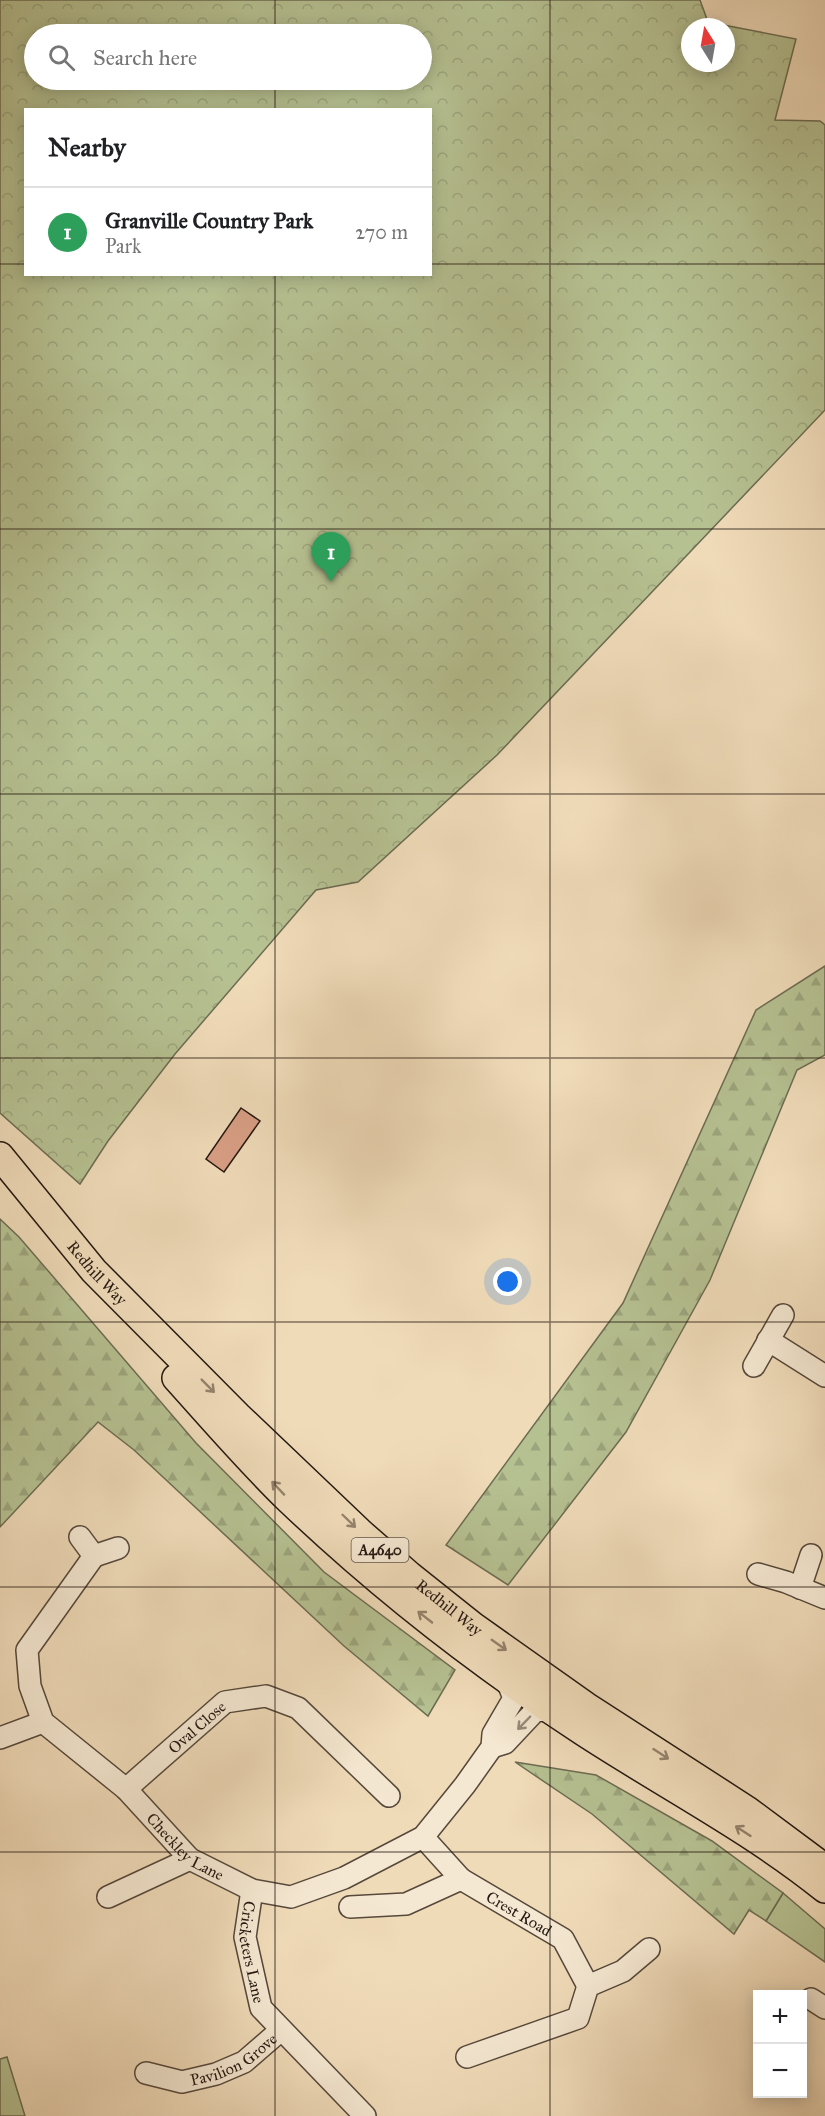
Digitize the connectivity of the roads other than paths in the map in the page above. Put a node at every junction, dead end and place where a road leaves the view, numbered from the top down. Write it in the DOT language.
graph roads {
  1 [pos="0,1156"];
  2 [pos="0,1185"];
  3 [pos="783,1315"];
  4 [pos="768,1340"];
  5 [pos="754,1366"];
  6 [pos="825,1376"];
  7 [pos="80,1537"];
  8 [pos="118,1548"];
  9 [pos="811,1555"];
  10 [pos="94,1556"];
  11 [pos="758,1574"];
  12 [pos="800,1588"];
  13 [pos="825,1598"];
  14 [pos="500,1673"];
  15 [pos="558,1714"];
  16 [pos="43,1722"];
  17 [pos="0,1738"];
  18 [pos="492,1747"];
  19 [pos="126,1789"];
  20 [pos="389,1796"];
  21 [pos="423,1837"];
  22 [pos="190,1859"];
  23 [pos="825,1868"];
  24 [pos="461,1879"];
  25 [pos="825,1889"];
  26 [pos="252,1890"];
  27 [pos="108,1898"];
  28 [pos="350,1907"];
  29 [pos="649,1949"];
  30 [pos="588,1986"];
  31 [pos="281,2030"];
  32 [pos="467,2057"];
  33 [pos="146,2073"];
  34 [pos="365,2116"];
  1 -- 23 [label="main road, Redhill Way / A4640, one-way"];
  14 -- 2 [label="main road, Redhill Way / A4640, one-way"];
  3 -- 4 [label="street"];
  4 -- 5 [label="street"];
  4 -- 6 [label="street"];
  7 -- 10 [label="street"];
  8 -- 10 [label="street"];
  9 -- 12 [label="street"];
  10 -- 16 [label="street"];
  11 -- 12 [label="street"];
  12 -- 13 [label="street"];
  14 -- 15 [label="main road, Redhill Way / A4640"];
  14 -- 18 [label="street, Checkley Lane"];
  15 -- 18 [label="street, Checkley Lane, one-way"];
  25 -- 15 [label="main road, Redhill Way / A4640, one-way"];
  16 -- 17 [label="street"];
  16 -- 19 [label="street, Checkley Lane"];
  18 -- 21 [label="street, Checkley Lane"];
  19 -- 20 [label="street, Oval Close"];
  19 -- 22 [label="street, Checkley Lane"];
  21 -- 24 [label="street, Crest Road"];
  21 -- 26 [label="street, Checkley Lane"];
  22 -- 26 [label="street, Checkley Lane"];
  22 -- 27 [label="street"];
  24 -- 28 [label="street"];
  24 -- 30 [label="street, Crest Road"];
  26 -- 31 [label="street, Cricketers Lane"];
  29 -- 30 [label="street"];
  30 -- 32 [label="street"];
  31 -- 33 [label="street, Pavilion Grove"];
  31 -- 34 [label="street, Cricketers Lane"];
}
